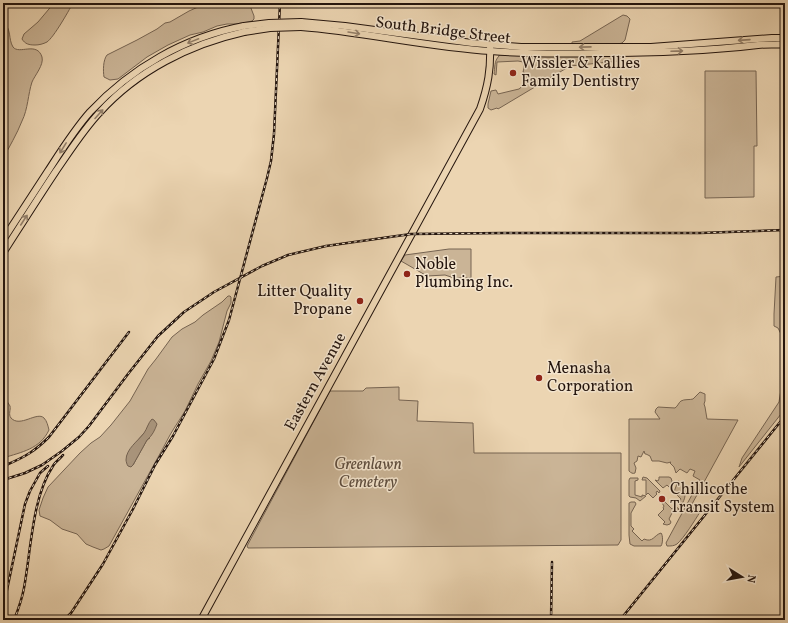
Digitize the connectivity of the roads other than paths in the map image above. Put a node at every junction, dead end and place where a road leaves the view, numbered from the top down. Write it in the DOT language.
graph roads {
  1 [pos="244,29"];
  2 [pos="785,38"];
  3 [pos="785,44"];
  4 [pos="490,48"];
  5 [pos="3,240"];
  6 [pos="3,253"];
  7 [pos="201,620"];
  1 -- 4 [label="main road, South Bridge Street, bridge"];
  1 -- 5 [label="main road, South Bridge Street, one-way"];
  6 -- 1 [label="main road, South Bridge Street, one-way"];
  2 -- 4 [label="main road, South Bridge Street, one-way"];
  4 -- 3 [label="main road, South Bridge Street, one-way"];
  4 -- 7 [label="main road, Eastern Avenue"];
}
